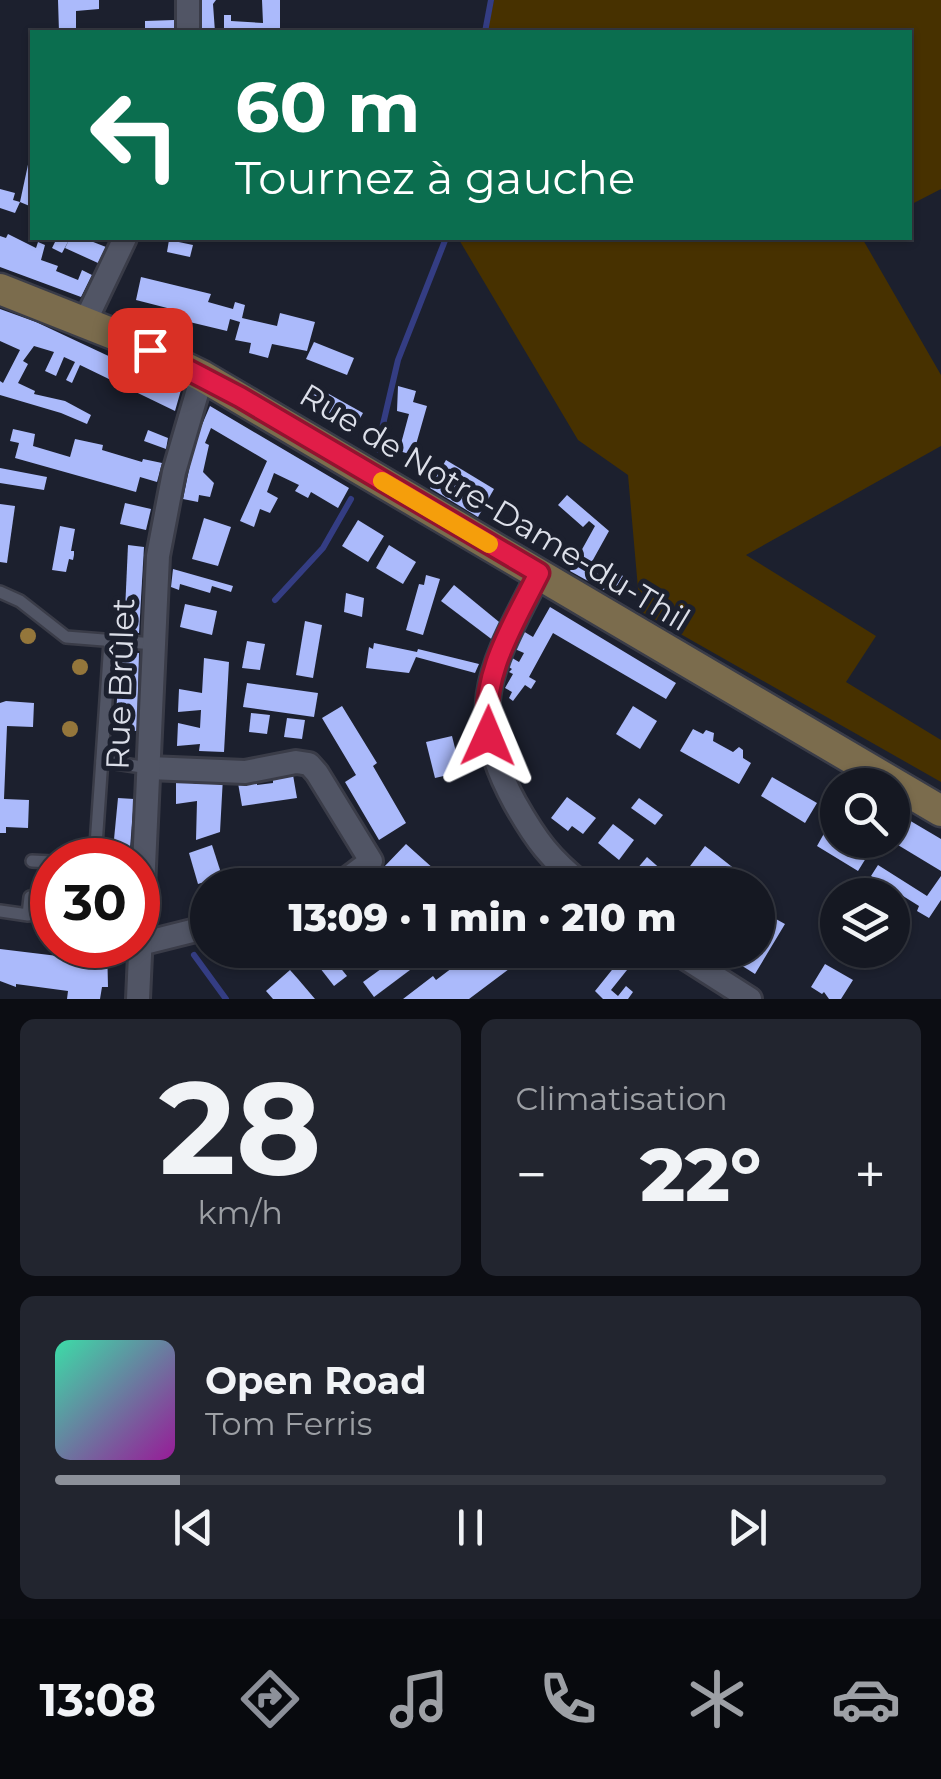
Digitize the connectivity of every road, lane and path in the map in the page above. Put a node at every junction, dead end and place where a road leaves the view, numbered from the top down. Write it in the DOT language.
graph roads {
  1 [pos="188,0"];
  2 [pos="188,30"];
  3 [pos="124,240"];
  4 [pos="0,289"];
  5 [pos="85,322"];
  6 [pos="202,376"];
  7 [pos="539,573"];
  8 [pos="0,592"];
  9 [pos="110,642"];
  10 [pos="154,644"];
  11 [pos="102,761"];
  12 [pos="150,768"];
  13 [pos="941,811"];
  14 [pos="97,838"];
  15 [pos="145,838"];
  16 [pos="363,868"];
  17 [pos="562,868"];
  18 [pos="30,897"];
  19 [pos="0,912"];
  20 [pos="190,932"];
  21 [pos="160,939"];
  22 [pos="139,968"];
  23 [pos="701,968"];
  24 [pos="138,999"];
  25 [pos="750,999"];
  1 -- 2 [label="street"];
  3 -- 5 [label="street"];
  4 -- 5 [label="main road, Rue de Notre-Dame-du-Thil"];
  5 -- 6 [label="main road, Rue de Notre-Dame-du-Thil"];
  6 -- 7 [label="main road, Rue de Notre-Dame-du-Thil"];
  6 -- 10 [label="street, Rue Brûlet"];
  7 -- 13 [label="main road, Rue de Notre-Dame-du-Thil"];
  7 -- 17 [label="street"];
  8 -- 9 [label="lane"];
  9 -- 10 [label="lane"];
  9 -- 11 [label="lane"];
  10 -- 12 [label="street, Rue Brûlet"];
  11 -- 12 [label="lane"];
  11 -- 14 [label="lane"];
  12 -- 15 [label="street, Rue Brûlet"];
  12 -- 16 [label="street"];
  18 -- 19 [label="lane"];
  20 -- 21 [label="street"];
  22 -- 24 [label="street, Rue Brûlet"];
  23 -- 25 [label="street"];
}
